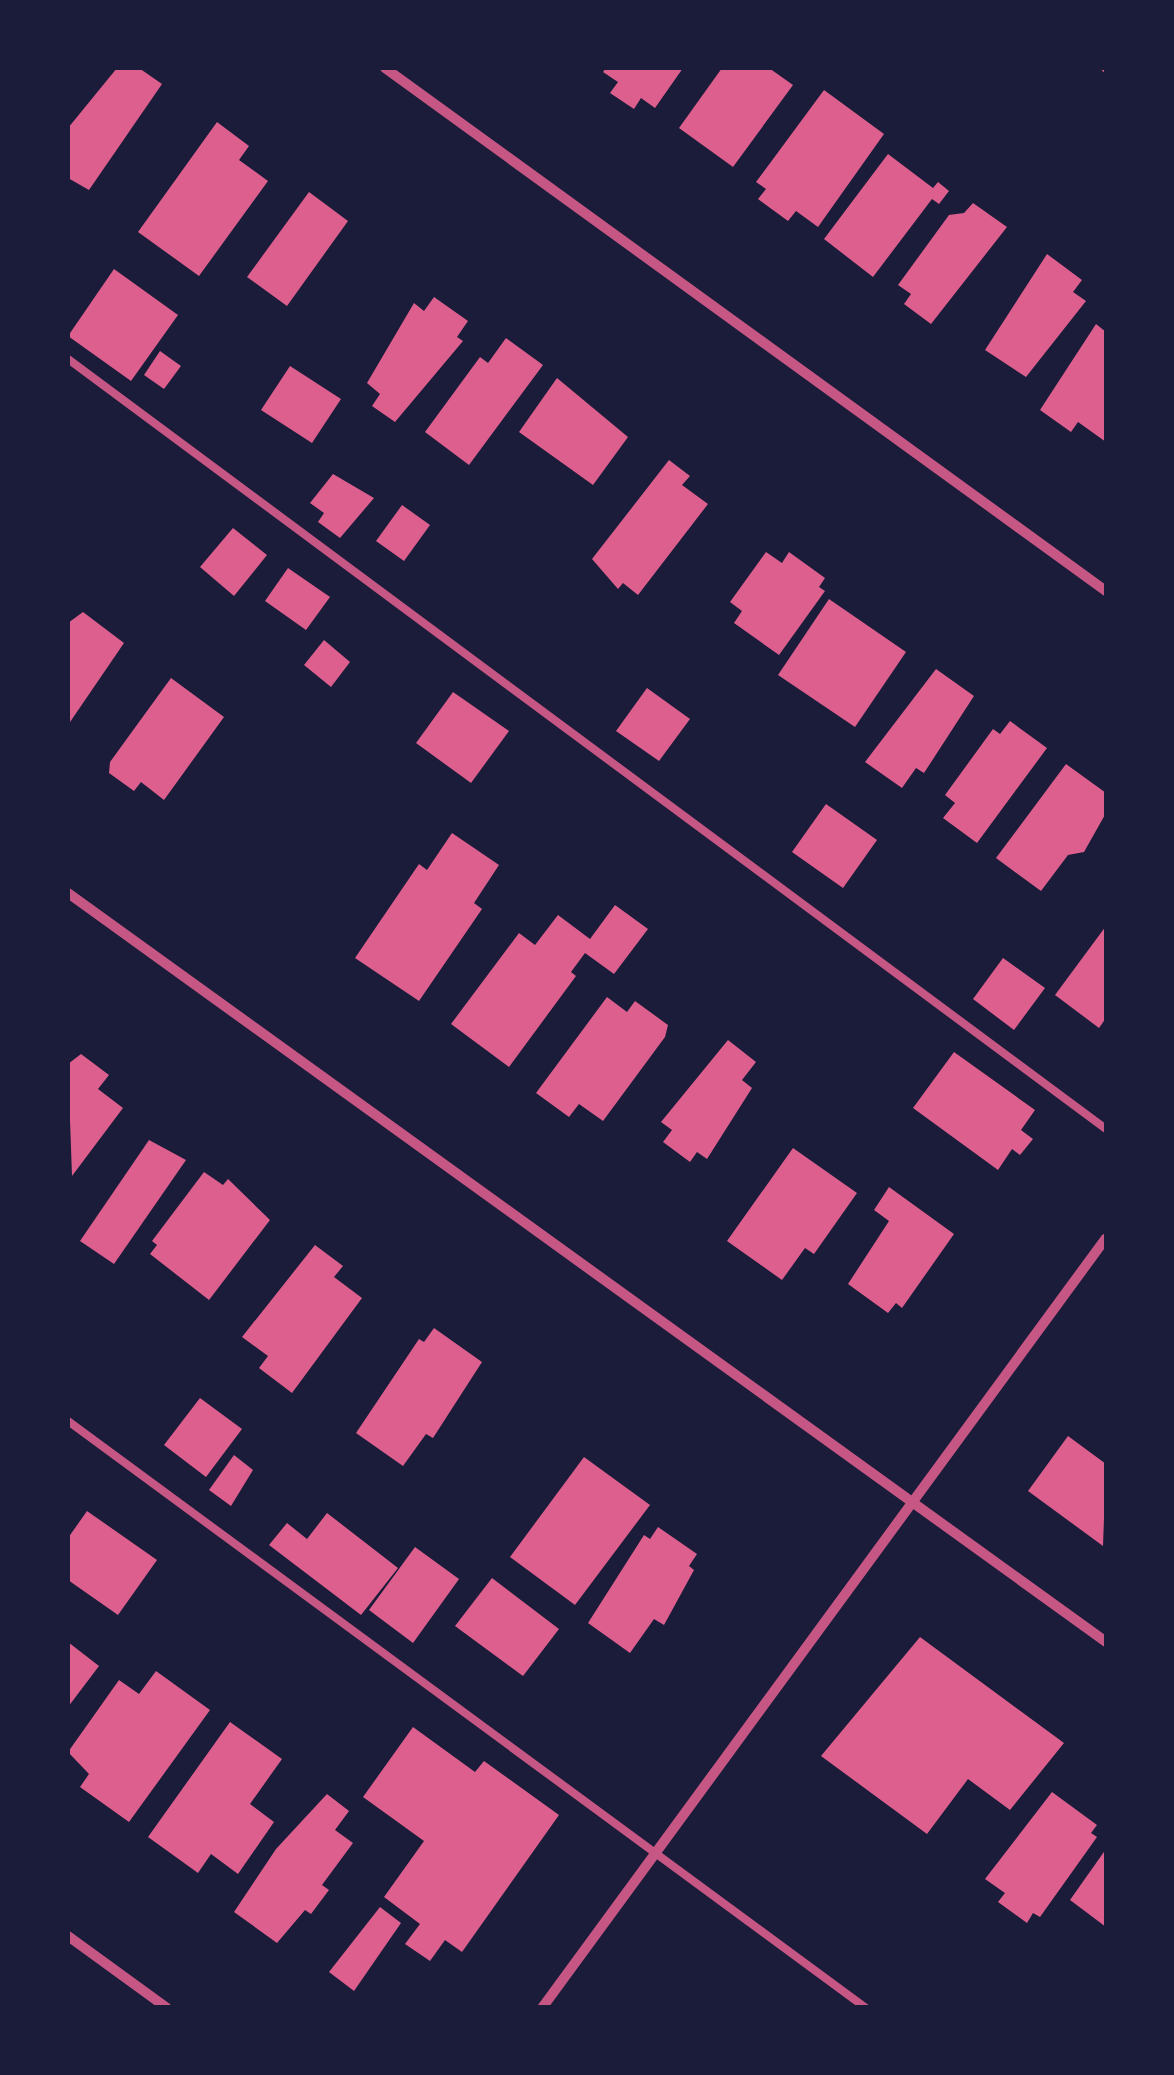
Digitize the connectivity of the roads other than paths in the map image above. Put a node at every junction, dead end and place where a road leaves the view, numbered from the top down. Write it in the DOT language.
graph roads {
  1 [pos="385,68"];
  2 [pos="68,360"];
  3 [pos="1106,591"];
  4 [pos="68,893"];
  5 [pos="1106,1128"];
  6 [pos="1106,1238"];
  7 [pos="68,1421"];
  8 [pos="914,1500"];
  9 [pos="1106,1642"];
  10 [pos="655,1853"];
  11 [pos="68,1936"];
  12 [pos="166,2008"];
  13 [pos="542,2008"];
  14 [pos="866,2008"];
  1 -- 3 [label="street"];
  2 -- 5 [label="lane"];
  4 -- 8 [label="street"];
  6 -- 8 [label="street"];
  7 -- 10 [label="lane"];
  8 -- 9 [label="street"];
  8 -- 10 [label="street"];
  10 -- 13 [label="street"];
  10 -- 14 [label="lane"];
  11 -- 12 [label="street"];
}
